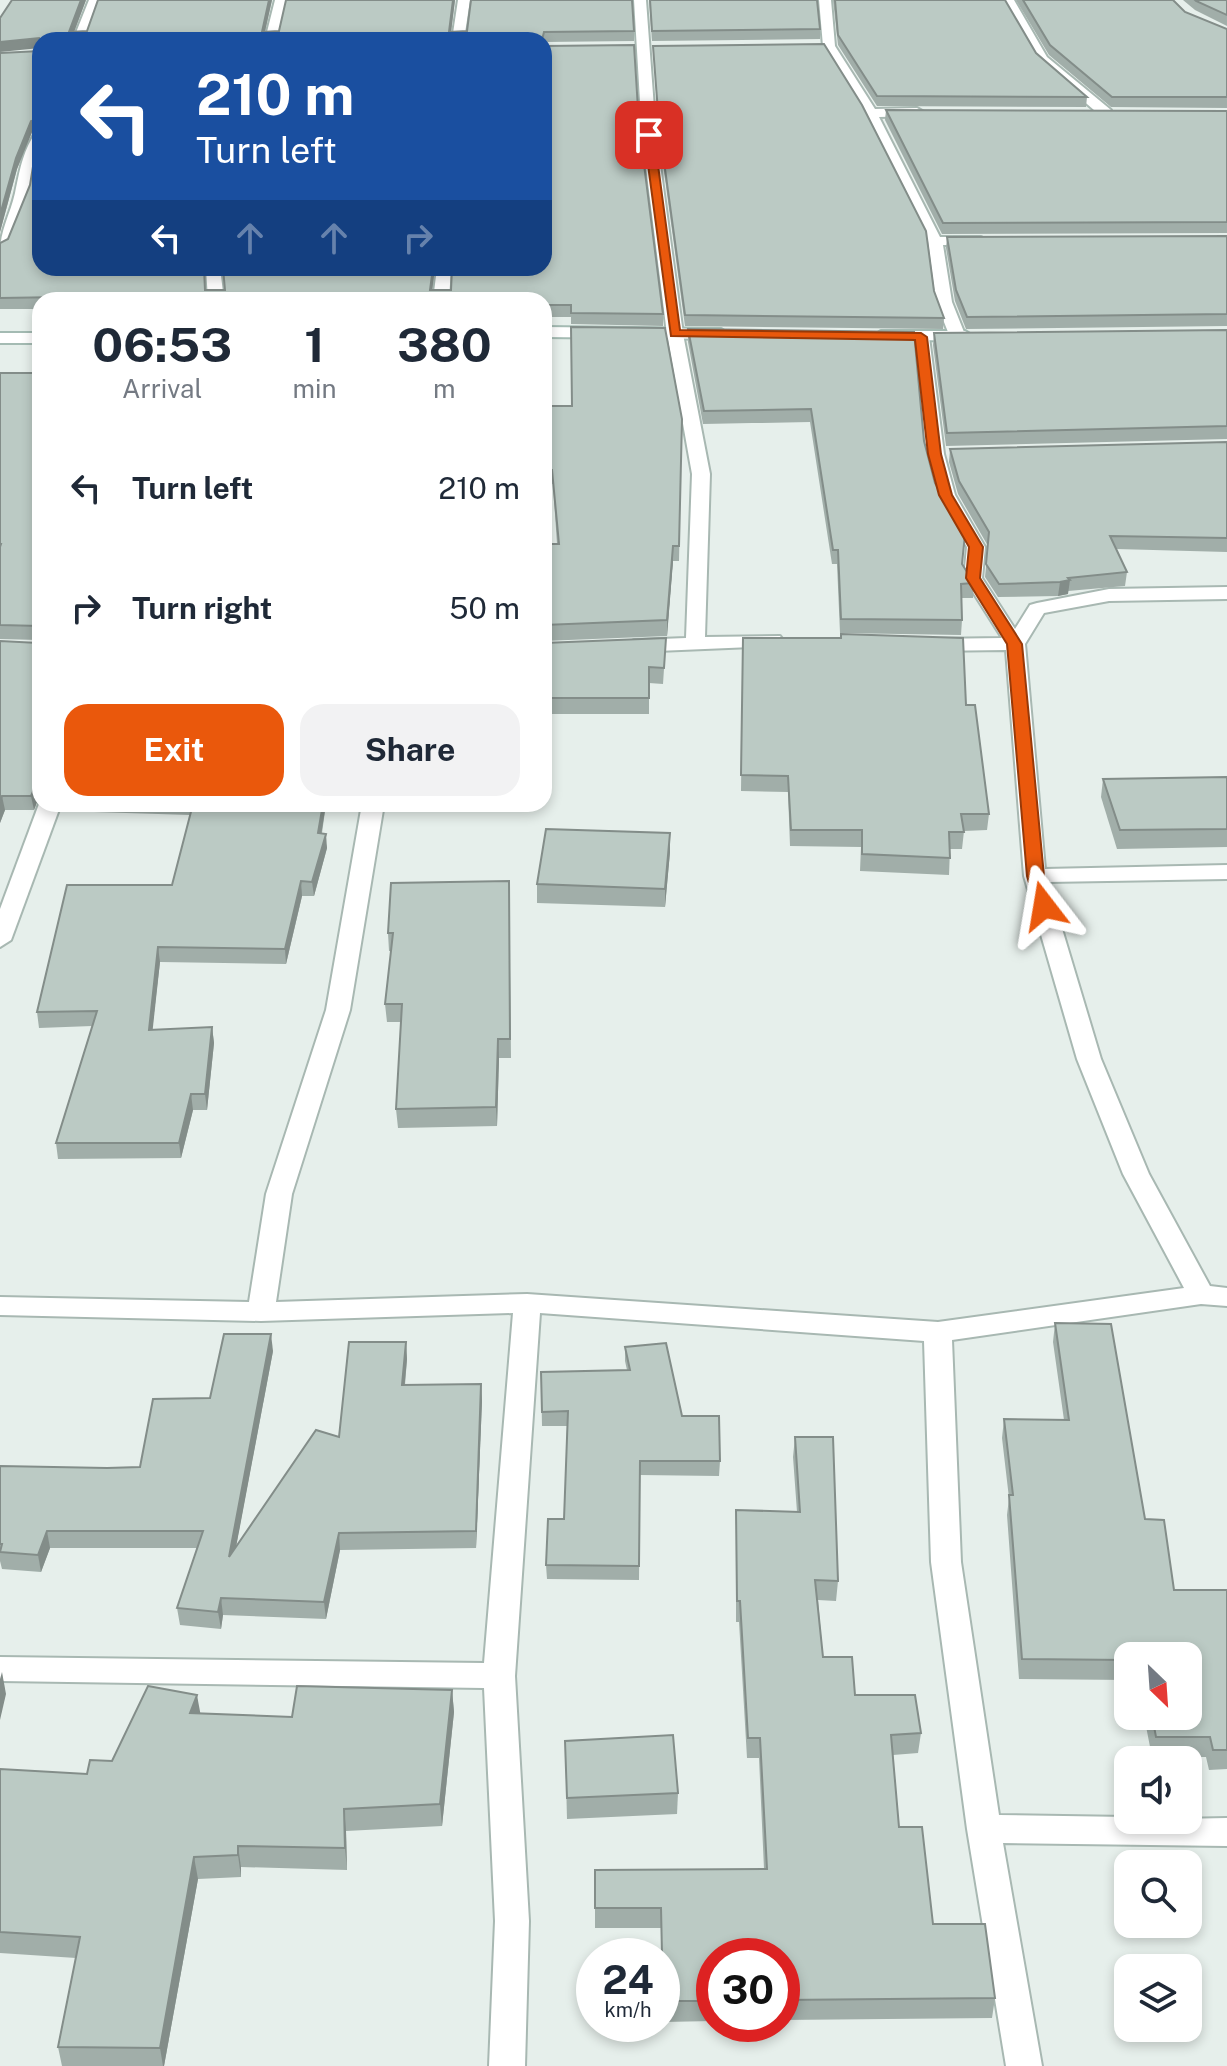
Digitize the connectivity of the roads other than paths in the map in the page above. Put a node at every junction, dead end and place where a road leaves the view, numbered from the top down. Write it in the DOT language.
graph roads {
  1 [pos="95,0"];
  2 [pos="281,0"];
  3 [pos="464,0"];
  4 [pos="640,0"];
  5 [pos="825,0"];
  6 [pos="1008,0"];
  7 [pos="82,32"];
  8 [pos="273,32"];
  9 [pos="459,32"];
  10 [pos="813,46"];
  11 [pos="829,46"];
  12 [pos="934,112"];
  13 [pos="871,113"];
  14 [pos="1075,113"];
  15 [pos="1106,113"];
  16 [pos="1121,113"];
  17 [pos="32,150"];
  18 [pos="935,241"];
  19 [pos="996,241"];
  20 [pos="0,249"];
  21 [pos="552,332"];
  22 [pos="675,334"];
  23 [pos="735,334"];
  24 [pos="858,336"];
  25 [pos="990,336"];
  26 [pos="921,337"];
  27 [pos="958,337"];
  28 [pos="0,338"];
  29 [pos="32,338"];
  30 [pos="1227,593"];
  31 [pos="800,639"];
  32 [pos="695,644"];
  33 [pos="909,644"];
  34 [pos="1015,644"];
  35 [pos="619,646"];
  36 [pos="47,812"];
  37 [pos="372,812"];
  38 [pos="1227,872"];
  39 [pos="1035,876"];
  40 [pos="0,940"];
  41 [pos="1214,1296"];
  42 [pos="527,1303"];
  43 [pos="0,1306"];
  44 [pos="261,1312"];
  45 [pos="938,1332"];
  46 [pos="0,1669"];
  47 [pos="499,1676"];
  48 [pos="984,1829"];
  49 [pos="1227,1832"];
  50 [pos="507,2066"];
  51 [pos="1024,2066"];
  1 -- 7 [label="street"];
  2 -- 8 [label="street"];
  3 -- 9 [label="street"];
  4 -- 22 [label="street"];
  5 -- 11 [label="street"];
  6 -- 15 [label="street"];
  10 -- 11 [label="street"];
  11 -- 13 [label="street"];
  12 -- 13 [label="street"];
  13 -- 18 [label="street"];
  14 -- 15 [label="street"];
  15 -- 16 [label="street"];
  17 -- 20 [label="street"];
  18 -- 19 [label="street"];
  18 -- 27 [label="street"];
  21 -- 22 [label="street"];
  22 -- 23 [label="street"];
  22 -- 32 [label="street"];
  24 -- 26 [label="street"];
  25 -- 27 [label="street"];
  26 -- 27 [label="street"];
  26 -- 34 [label="street"];
  28 -- 29 [label="street"];
  30 -- 34 [label="street"];
  31 -- 32 [label="street"];
  32 -- 35 [label="street"];
  33 -- 34 [label="street"];
  34 -- 39 [label="street"];
  36 -- 40 [label="street"];
  37 -- 44 [label="street"];
  38 -- 39 [label="street"];
  39 -- 41 [label="street"];
  41 -- 45 [label="street"];
  42 -- 44 [label="street"];
  42 -- 45 [label="street"];
  42 -- 47 [label="street"];
  43 -- 44 [label="street"];
  45 -- 48 [label="street"];
  46 -- 47 [label="street"];
  47 -- 50 [label="street"];
  48 -- 49 [label="street"];
  48 -- 51 [label="street"];
}
